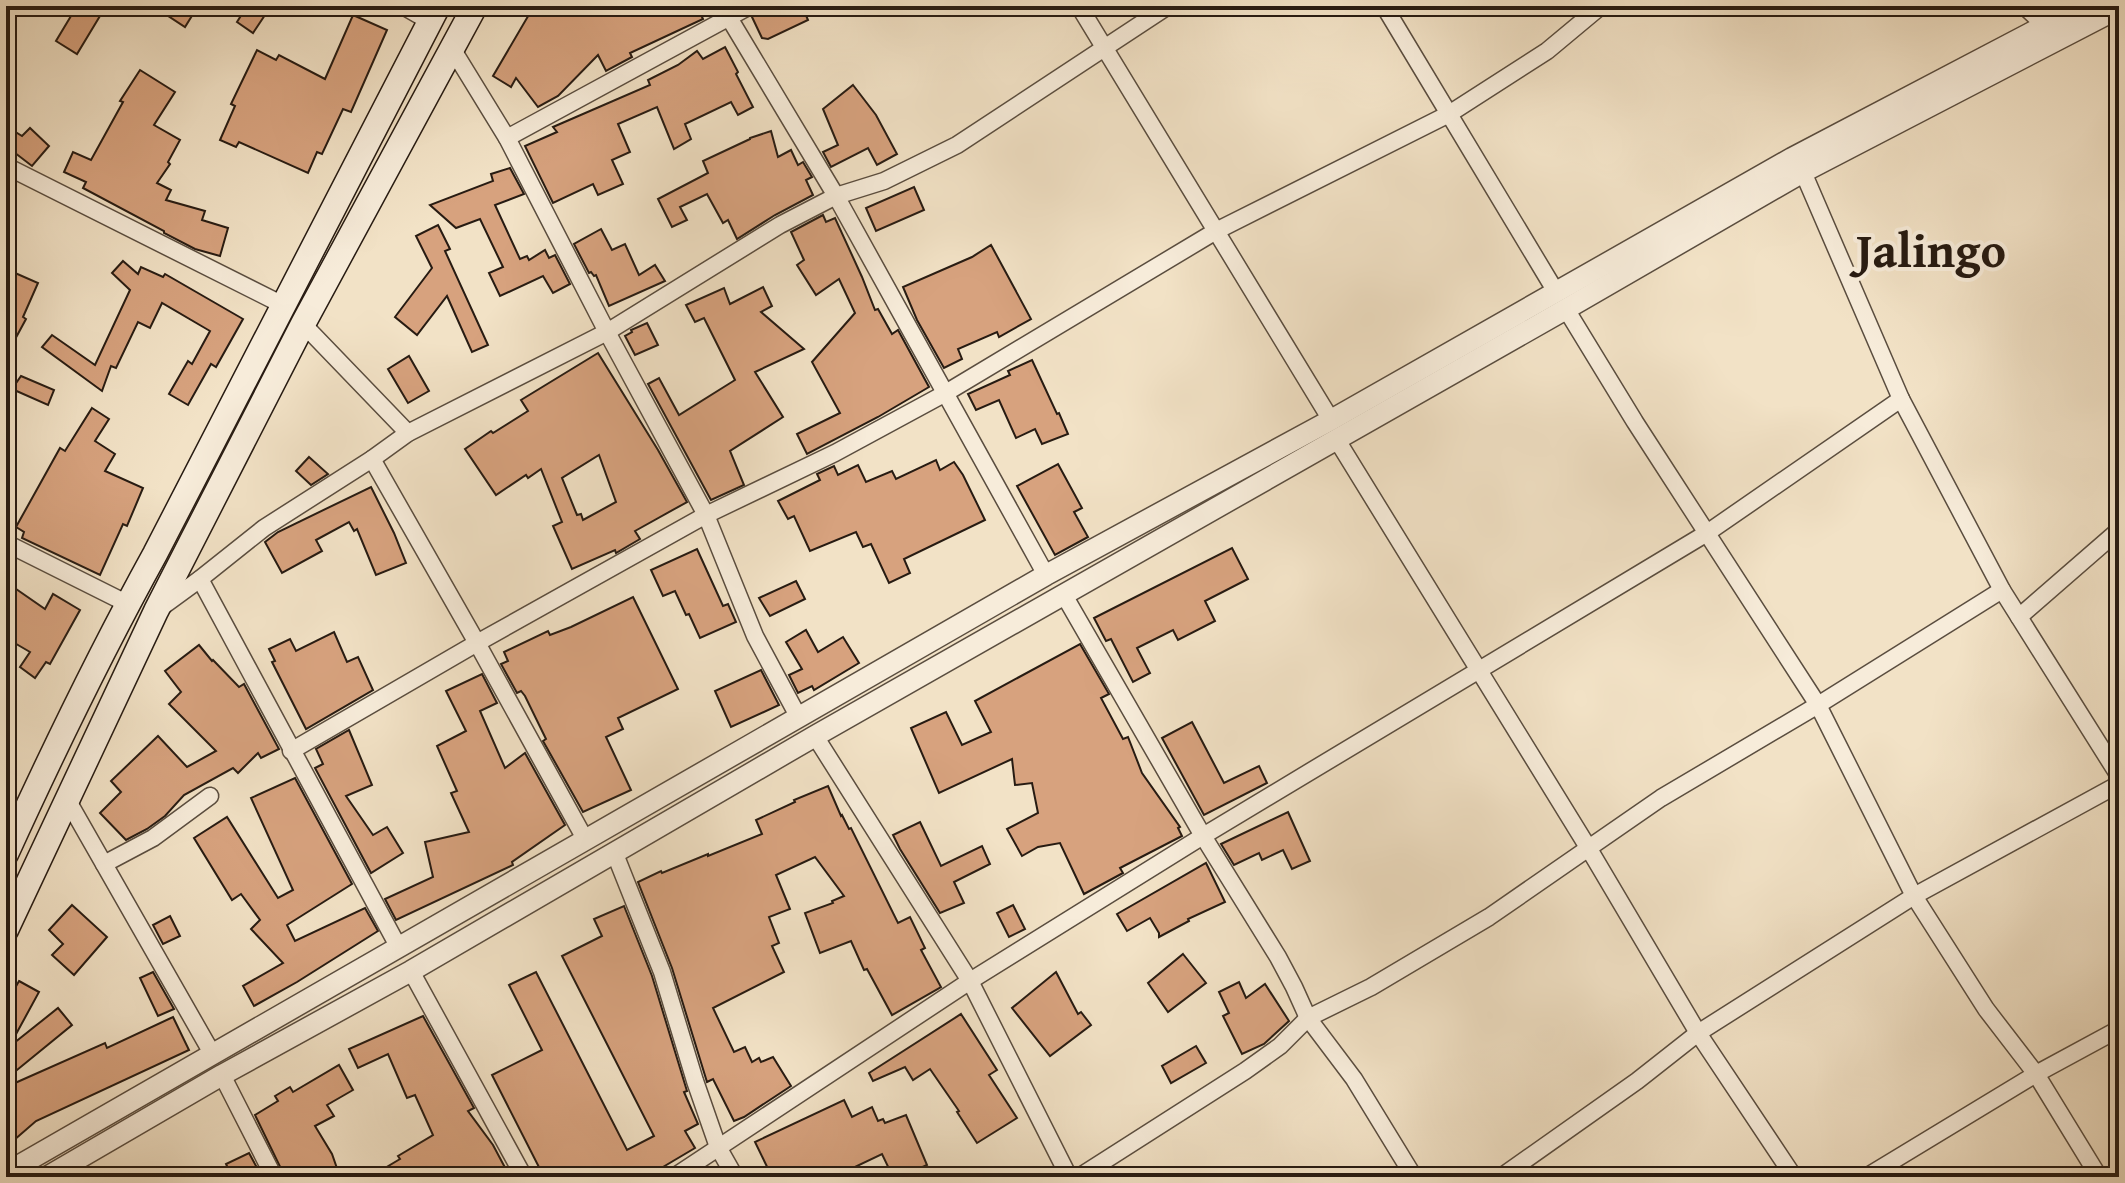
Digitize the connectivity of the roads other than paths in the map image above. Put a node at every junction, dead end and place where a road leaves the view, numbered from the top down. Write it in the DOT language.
graph roads {
  1 [pos="403,6"];
  2 [pos="475,6"];
  3 [pos="750,6"];
  4 [pos="1079,6"];
  5 [pos="1168,6"];
  6 [pos="1384,6"];
  7 [pos="1601,6"];
  8 [pos="2024,6"];
  9 [pos="2082,6"];
  10 [pos="2119,8"];
  11 [pos="726,12"];
  12 [pos="434,13"];
  13 [pos="2053,33"];
  14 [pos="1104,48"];
  15 [pos="453,50"];
  16 [pos="1449,114"];
  17 [pos="507,138"];
  18 [pos="6,166"];
  19 [pos="1803,172"];
  20 [pos="836,196"];
  21 [pos="1216,231"];
  22 [pos="1561,300"];
  23 [pos="283,305"];
  24 [pos="303,324"];
  25 [pos="607,332"];
  26 [pos="944,394"];
  27 [pos="1901,399"];
  28 [pos="1334,430"];
  29 [pos="408,433"];
  30 [pos="372,459"];
  31 [pos="706,515"];
  32 [pos="2119,530"];
  33 [pos="1707,533"];
  34 [pos="6,543"];
  35 [pos="1046,575"];
  36 [pos="200,579"];
  37 [pos="2002,590"];
  38 [pos="1064,595"];
  39 [pos="128,604"];
  40 [pos="156,611"];
  41 [pos="2019,617"];
  42 [pos="477,643"];
  43 [pos="1479,669"];
  44 [pos="1818,705"];
  45 [pos="799,718"];
  46 [pos="815,736"];
  47 [pos="291,751"];
  48 [pos="2119,776"];
  49 [pos="2119,784"];
  50 [pos="210,796"];
  51 [pos="68,801"];
  52 [pos="1203,836"];
  53 [pos="585,839"];
  54 [pos="1589,849"];
  55 [pos="6,854"];
  56 [pos="615,854"];
  57 [pos="104,864"];
  58 [pos="1914,896"];
  59 [pos="6,930"];
  60 [pos="399,948"];
  61 [pos="411,971"];
  62 [pos="970,981"];
  63 [pos="1308,1018"];
  64 [pos="2119,1029"];
  65 [pos="1698,1033"];
  66 [pos="213,1055"];
  67 [pos="2036,1074"];
  68 [pos="222,1075"];
  69 [pos="718,1147"];
  70 [pos="6,1173"];
  71 [pos="47,1177"];
  72 [pos="274,1177"];
  73 [pos="524,1177"];
  74 [pos="674,1177"];
  75 [pos="735,1177"];
  76 [pos="1069,1177"];
  77 [pos="1079,1177"];
  78 [pos="1414,1177"];
  79 [pos="1501,1177"];
  80 [pos="1794,1177"];
  81 [pos="1866,1177"];
  82 [pos="2099,1177"];
  1 -- 12 [label="street"];
  2 -- 15 [label="main road"];
  3 -- 11 [label="street"];
  4 -- 14 [label="street"];
  5 -- 14 [label="street"];
  6 -- 16 [label="street"];
  7 -- 16 [label="street"];
  8 -- 13 [label="street"];
  9 -- 13 [label="street"];
  10 -- 13 [label="street"];
  11 -- 17 [label="street"];
  11 -- 20 [label="street"];
  12 -- 23 [label="main road"];
  13 -- 19 [label="street"];
  13 -- 22 [label="street"];
  14 -- 20 [label="street"];
  14 -- 21 [label="street"];
  15 -- 17 [label="street"];
  15 -- 24 [label="main road"];
  16 -- 21 [label="street"];
  16 -- 22 [label="street"];
  17 -- 25 [label="street"];
  18 -- 23 [label="street"];
  19 -- 22 [label="street"];
  19 -- 27 [label="street"];
  20 -- 25 [label="street"];
  20 -- 26 [label="street"];
  21 -- 26 [label="street"];
  21 -- 28 [label="street"];
  22 -- 28 [label="street"];
  22 -- 33 [label="street"];
  23 -- 39 [label="main road"];
  24 -- 29 [label="street"];
  24 -- 40 [label="main road"];
  25 -- 29 [label="street"];
  25 -- 31 [label="street"];
  26 -- 31 [label="street"];
  26 -- 35 [label="street"];
  27 -- 33 [label="street"];
  27 -- 37 [label="street"];
  28 -- 35 [label="street"];
  28 -- 38 [label="street"];
  28 -- 43 [label="street"];
  29 -- 30 [label="street"];
  30 -- 36 [label="street"];
  30 -- 42 [label="street"];
  31 -- 42 [label="street"];
  31 -- 45 [label="street"];
  32 -- 41 [label="street"];
  33 -- 43 [label="street"];
  33 -- 44 [label="street"];
  34 -- 39 [label="street"];
  35 -- 45 [label="street"];
  36 -- 40 [label="street"];
  36 -- 47 [label="street"];
  37 -- 41 [label="street"];
  37 -- 44 [label="street"];
  38 -- 46 [label="street"];
  38 -- 52 [label="street"];
  39 -- 55 [label="main road"];
  40 -- 51 [label="main road"];
  41 -- 48 [label="street"];
  42 -- 47 [label="street"];
  42 -- 53 [label="street"];
  43 -- 52 [label="street"];
  43 -- 54 [label="street"];
  44 -- 54 [label="street"];
  44 -- 58 [label="street"];
  45 -- 53 [label="street"];
  46 -- 56 [label="street"];
  46 -- 62 [label="street"];
  47 -- 60 [label="street"];
  49 -- 58 [label="street"];
  50 -- 57 [label="street"];
  51 -- 57 [label="street"];
  51 -- 59 [label="main road"];
  52 -- 62 [label="street"];
  52 -- 63 [label="street"];
  53 -- 60 [label="street"];
  54 -- 63 [label="street"];
  54 -- 65 [label="street"];
  56 -- 61 [label="street"];
  56 -- 69 [label="street"];
  57 -- 66 [label="street"];
  58 -- 65 [label="street"];
  58 -- 67 [label="street"];
  60 -- 66 [label="street"];
  61 -- 68 [label="street"];
  61 -- 73 [label="street"];
  62 -- 69 [label="street"];
  62 -- 76 [label="street"];
  63 -- 77 [label="street"];
  63 -- 78 [label="street"];
  64 -- 67 [label="street"];
  65 -- 79 [label="street"];
  65 -- 80 [label="street"];
  66 -- 70 [label="street"];
  67 -- 81 [label="street"];
  67 -- 82 [label="street"];
  68 -- 71 [label="street"];
  68 -- 72 [label="street"];
  69 -- 74 [label="street"];
  69 -- 75 [label="street"];
}
